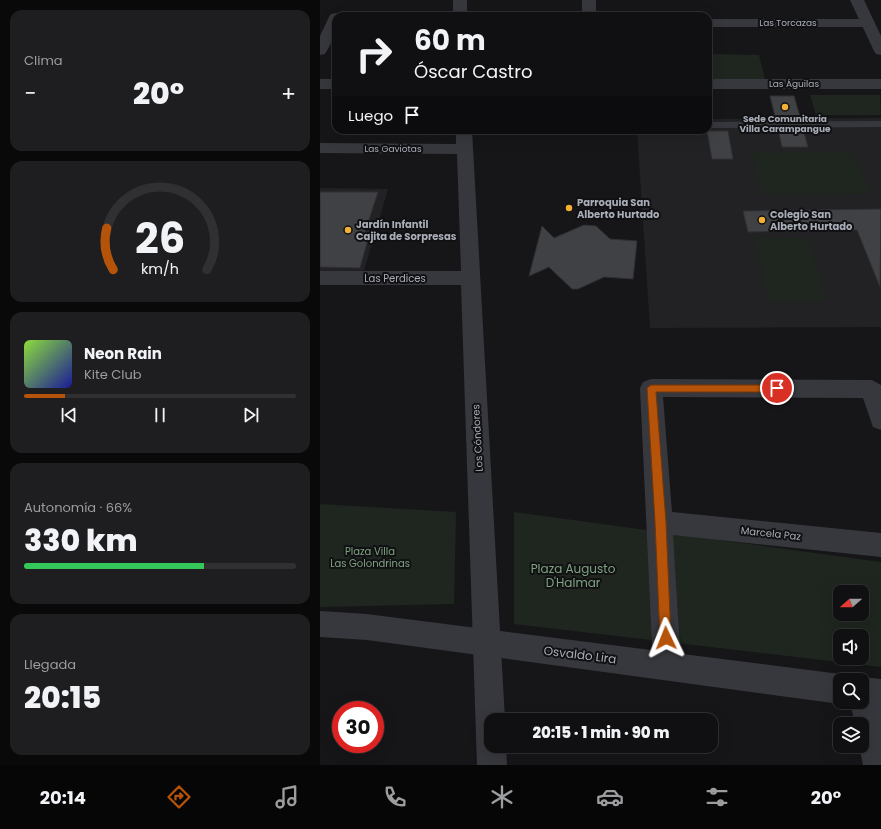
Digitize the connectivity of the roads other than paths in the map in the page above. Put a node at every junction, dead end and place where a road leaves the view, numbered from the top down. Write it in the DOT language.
graph roads {
  1 [pos="460,0"];
  2 [pos="589,0"];
  3 [pos="857,0"];
  4 [pos="460,12"];
  5 [pos="589,12"];
  6 [pos="712,23"];
  7 [pos="868,23"];
  8 [pos="332,25"];
  9 [pos="320,51"];
  10 [pos="881,51"];
  11 [pos="320,84"];
  12 [pos="332,84"];
  13 [pos="712,84"];
  14 [pos="881,84"];
  15 [pos="881,124"];
  16 [pos="712,125"];
  17 [pos="464,134"];
  18 [pos="320,148"];
  19 [pos="465,149"];
  20 [pos="320,278"];
  21 [pos="470,278"];
  22 [pos="881,421"];
  23 [pos="660,522"];
  24 [pos="881,545"];
  25 [pos="320,624"];
  26 [pos="487,643"];
  27 [pos="667,666"];
  28 [pos="833,687"];
  29 [pos="866,709"];
  30 [pos="490,713"];
  31 [pos="491,753"];
  32 [pos="492,765"];
  33 [pos="878,765"];
  1 -- 4 [label="street"];
  2 -- 5 [label="street"];
  3 -- 7 [label="street"];
  6 -- 7 [label="street, Las Torcazas"];
  7 -- 10 [label="street"];
  8 -- 9 [label="street"];
  11 -- 12 [label="street"];
  13 -- 14 [label="street, Las Águilas"];
  15 -- 16 [label="lane"];
  17 -- 19 [label="street, Los Cóndores"];
  18 -- 19 [label="street, Las Gaviotas"];
  19 -- 21 [label="street, Los Cóndores"];
  20 -- 21 [label="street, Las Perdices"];
  21 -- 26 [label="street, Los Cóndores"];
  22 -- 23 [label="street"];
  23 -- 24 [label="street, Marcela Paz"];
  23 -- 27 [label="street"];
  25 -- 26 [label="street, Osvaldo Lira"];
  26 -- 27 [label="street, Osvaldo Lira"];
  26 -- 30 [label="street, Los Cóndores"];
  27 -- 28 [label="street, Osvaldo Lira"];
  29 -- 33 [label="street"];
  31 -- 32 [label="street, Los Cóndores"];
}
